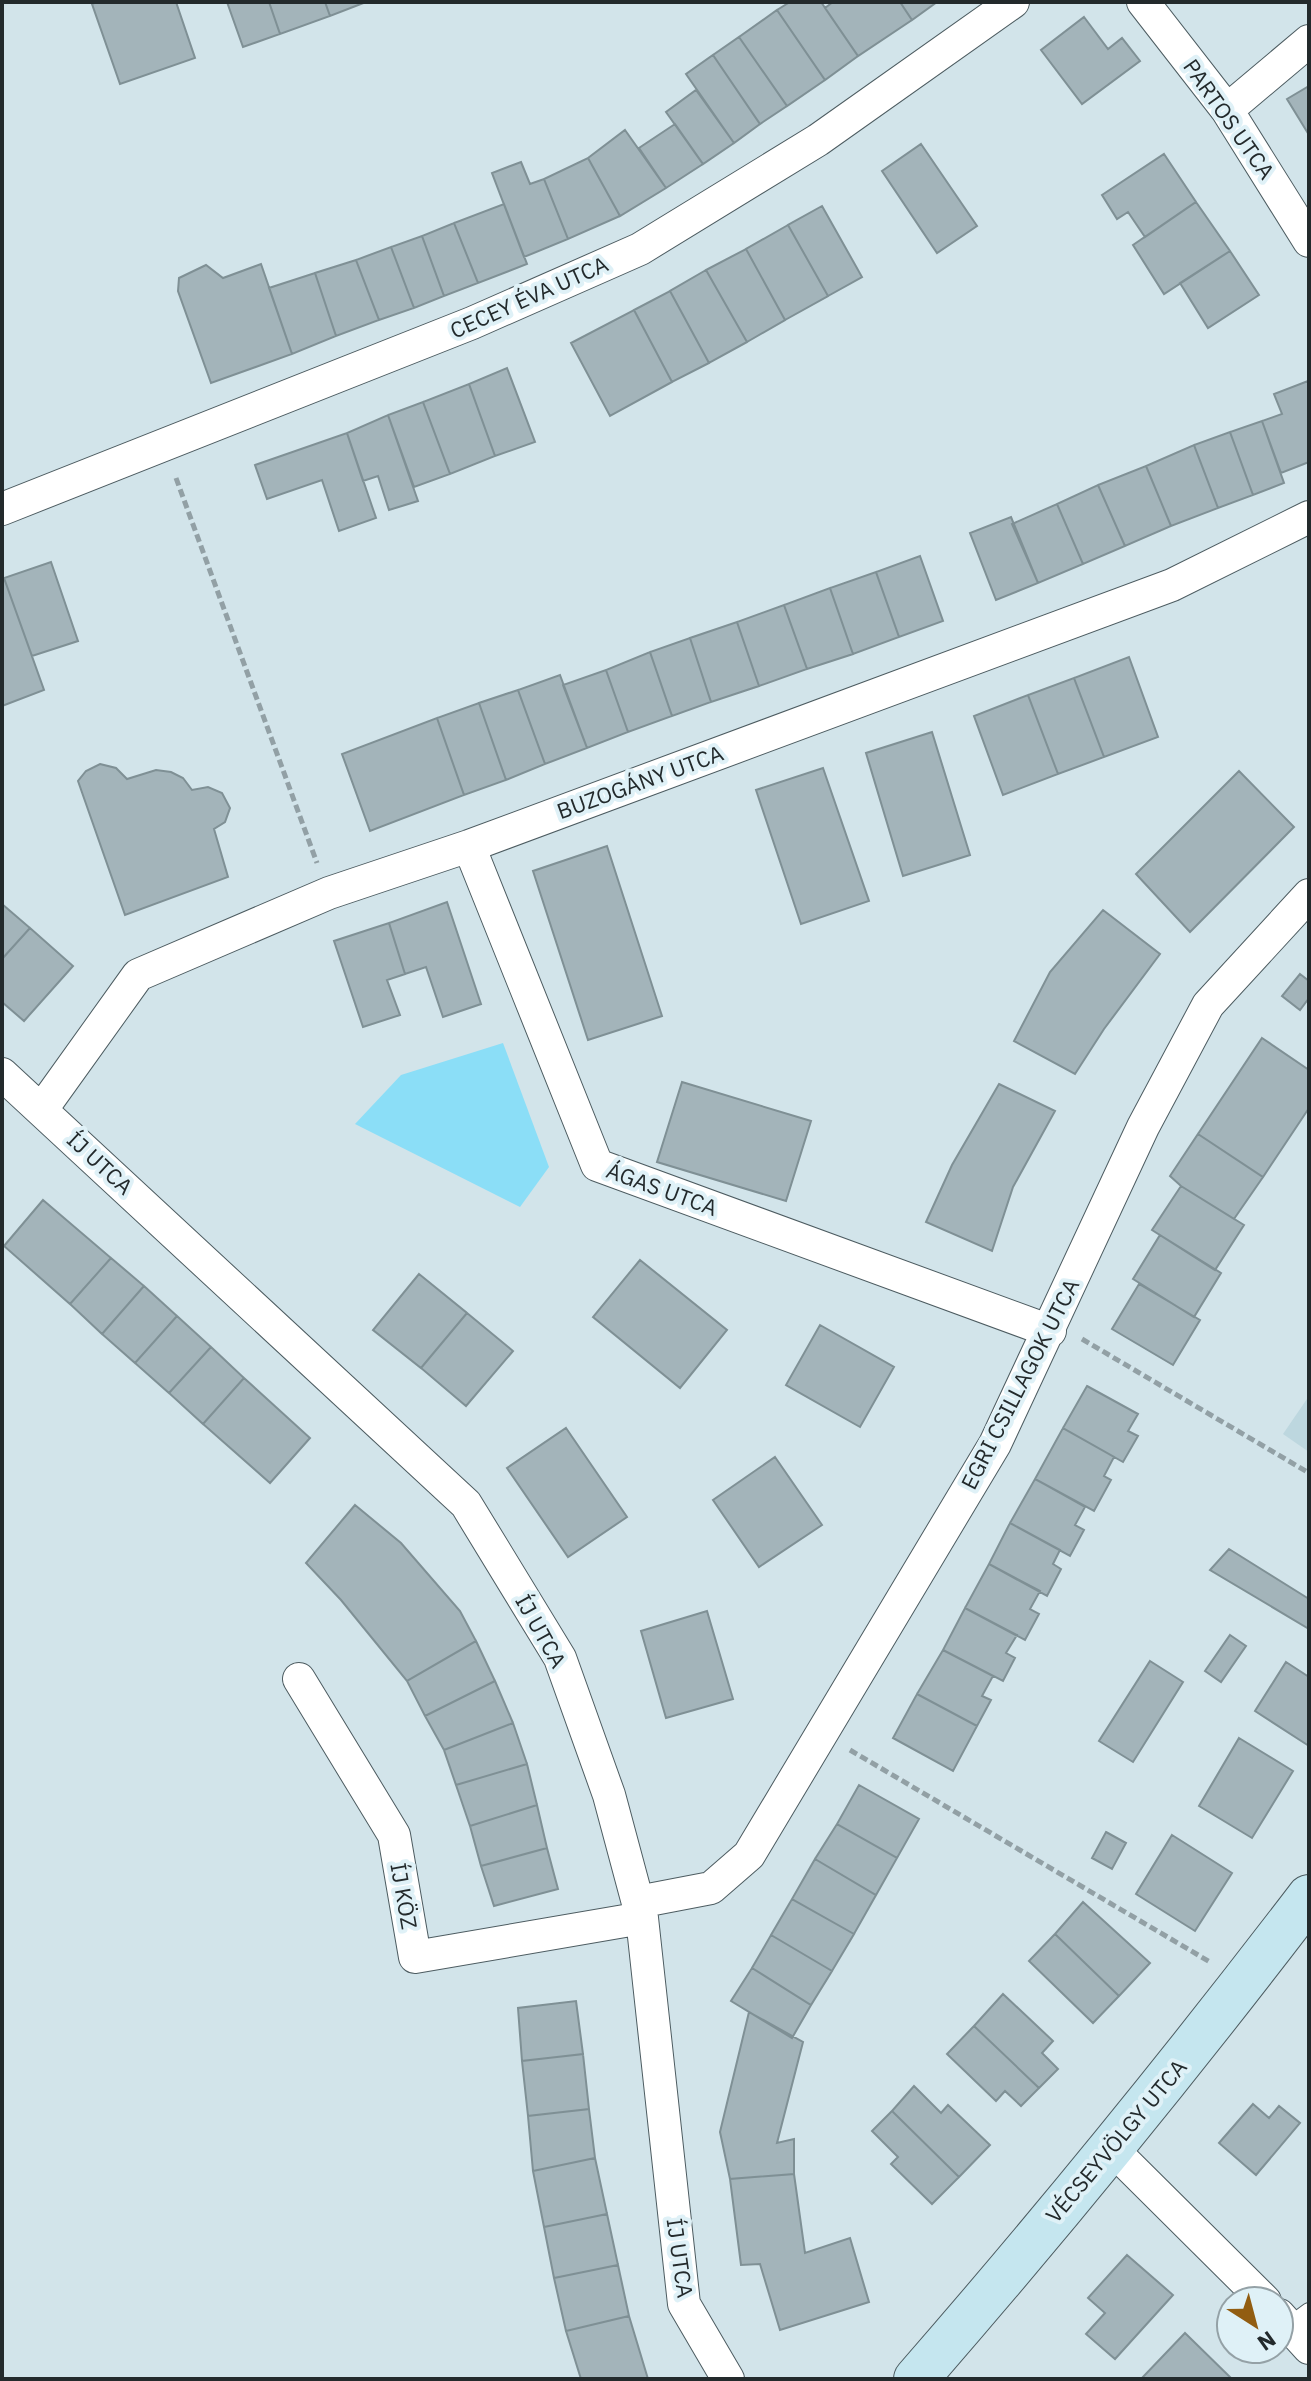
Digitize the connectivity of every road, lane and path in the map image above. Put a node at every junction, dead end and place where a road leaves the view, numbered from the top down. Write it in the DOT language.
graph roads {
  1 [pos="1013,2"];
  2 [pos="1143,2"];
  3 [pos="1309,41"];
  4 [pos="1227,110"];
  5 [pos="1309,241"];
  6 [pos="165,447"];
  7 [pos="2,509"];
  8 [pos="1302,521"];
  9 [pos="469,846"];
  10 [pos="329,893"];
  11 [pos="1309,895"];
  12 [pos="2,1074"];
  13 [pos="42,1109"];
  14 [pos="1050,1331"];
  15 [pos="1309,1473"];
  16 [pos="299,1679"];
  17 [pos="822,1734"];
  18 [pos="1309,1897"];
  19 [pos="640,1910"];
  20 [pos="1246,1982"];
  21 [pos="1112,2149"];
  22 [pos="1249,2285"];
  23 [pos="728,2379"];
  24 [pos="916,2379"];
  1 -- 6 [label="street, CECEY ÉVA UTCA"];
  2 -- 4 [label="street, PARTOS UTCA"];
  3 -- 4 [label="street"];
  4 -- 5 [label="street, PARTOS UTCA"];
  6 -- 7 [label="street, CECEY ÉVA UTCA"];
  6 -- 10 [label="path"];
  8 -- 9 [label="street, BUZOGÁNY UTCA"];
  9 -- 10 [label="street, BUZOGÁNY UTCA"];
  9 -- 14 [label="street, ÁGAS UTCA"];
  10 -- 13 [label="street, BUZOGÁNY UTCA"];
  11 -- 14 [label="street, EGRI CSILLAGOK UTCA"];
  12 -- 13 [label="street, ÍJ UTCA"];
  13 -- 19 [label="street, ÍJ UTCA"];
  14 -- 15 [label="path"];
  14 -- 17 [label="street, EGRI CSILLAGOK UTCA"];
  16 -- 19 [label="street, ÍJ KÖZ"];
  17 -- 19 [label="street, EGRI CSILLAGOK UTCA"];
  17 -- 20 [label="path"];
  18 -- 20 [label="main road, VÉCSEYVÖLGY UTCA"];
  19 -- 23 [label="street, ÍJ UTCA"];
  20 -- 21 [label="main road, VÉCSEYVÖLGY UTCA"];
  21 -- 22 [label="street"];
  21 -- 24 [label="main road, VÉCSEYVÖLGY UTCA"];
}
